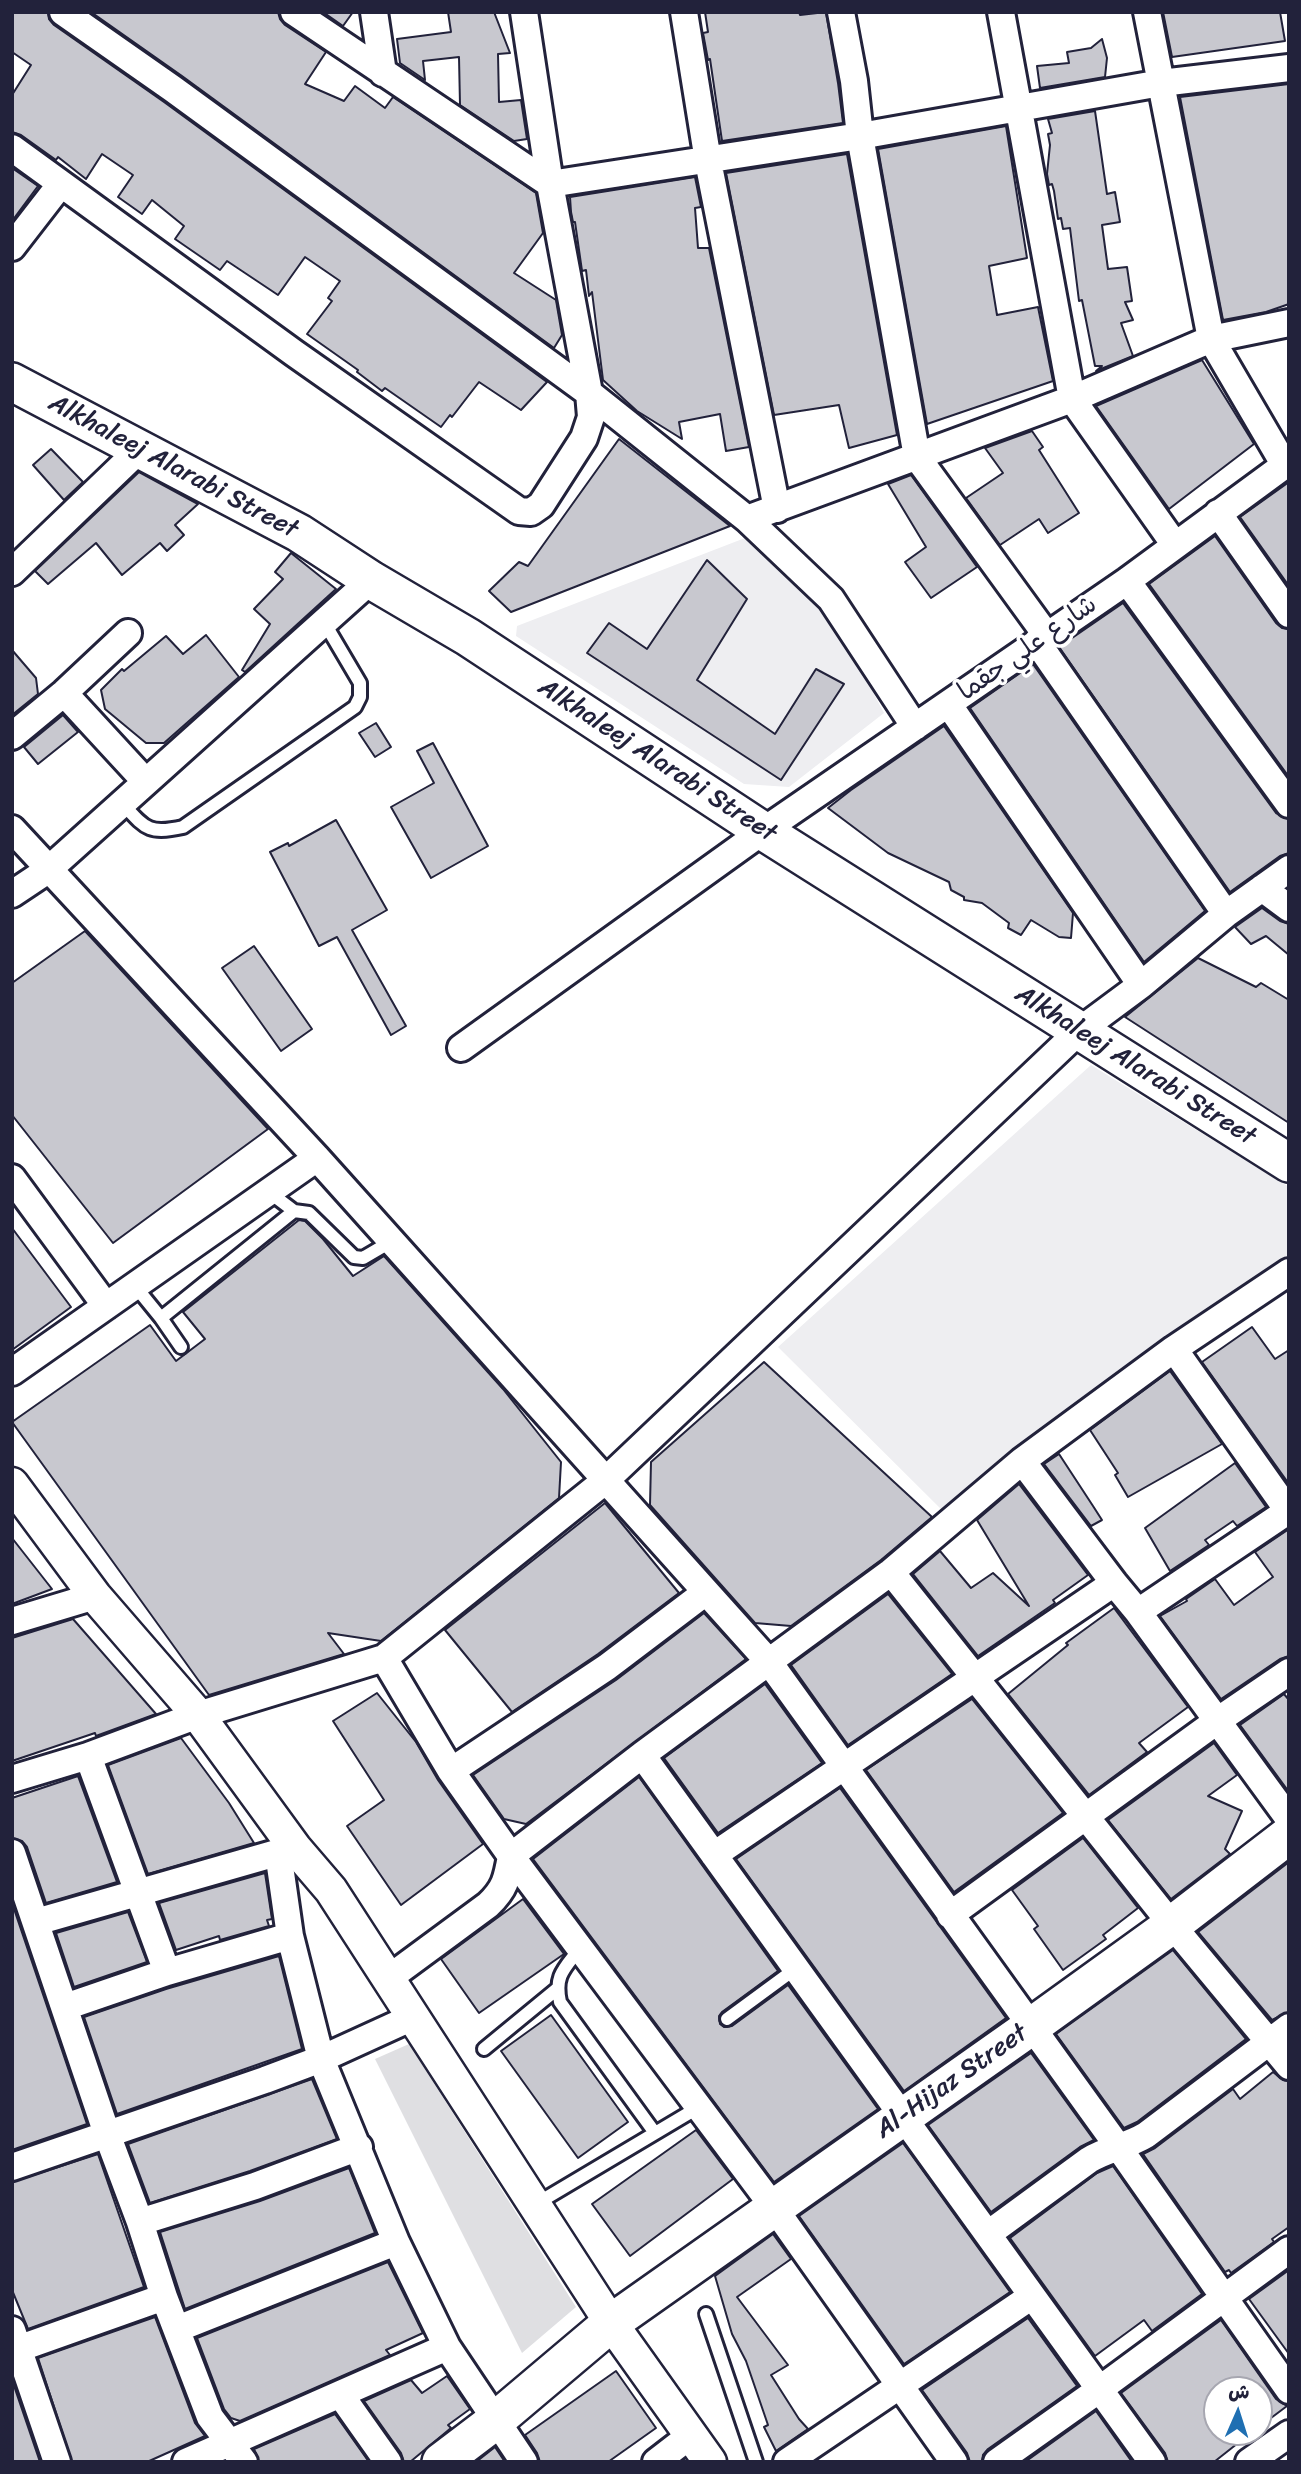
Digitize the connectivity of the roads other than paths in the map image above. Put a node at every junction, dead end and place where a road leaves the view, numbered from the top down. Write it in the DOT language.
graph roads {
  1 [pos="63,12"];
  2 [pos="294,12"];
  3 [pos="374,12"];
  4 [pos="524,12"];
  5 [pos="684,12"];
  6 [pos="842,12"];
  7 [pos="1001,12"];
  8 [pos="1147,12"];
  9 [pos="1289,68"];
  10 [pos="383,73"];
  11 [pos="1161,83"];
  12 [pos="1018,107"];
  13 [pos="860,136"];
  14 [pos="12,148"];
  15 [pos="708,161"];
  16 [pos="550,184"];
  17 [pos="60,185"];
  18 [pos="12,247"];
  19 [pos="1289,323"];
  20 [pos="1211,339"];
  21 [pos="579,341"];
  22 [pos="564,375"];
  23 [pos="12,382"];
  24 [pos="589,393"];
  25 [pos="1072,399"];
  26 [pos="139,450"];
  27 [pos="918,457"];
  28 [pos="1287,463"];
  29 [pos="777,509"];
  30 [pos="1218,513"];
  31 [pos="747,519"];
  32 [pos="1175,545"];
  33 [pos="12,572"];
  34 [pos="371,580"];
  35 [pos="1127,581"];
  36 [pos="1289,614"];
  37 [pos="324,622"];
  38 [pos="128,633"];
  39 [pos="1042,639"];
  40 [pos="64,693"];
  41 [pos="948,705"];
  42 [pos="915,727"];
  43 [pos="12,736"];
  44 [pos="146,782"];
  45 [pos="122,803"];
  46 [pos="1289,804"];
  47 [pos="12,829"];
  48 [pos="763,831"];
  49 [pos="1289,869"];
  50 [pos="48,870"];
  51 [pos="1262,888"];
  52 [pos="12,894"];
  53 [pos="1289,908"];
  54 [pos="1226,914"];
  55 [pos="1140,985"];
  56 [pos="1079,1031"];
  57 [pos="461,1048"];
  58 [pos="317,1158"];
  59 [pos="1289,1163"];
  60 [pos="12,1178"];
  61 [pos="269,1192"];
  62 [pos="295,1211"];
  63 [pos="392,1241"];
  64 [pos="1289,1272"];
  65 [pos="135,1286"];
  66 [pos="106,1306"];
  67 [pos="161,1318"];
  68 [pos="181,1347"];
  69 [pos="1174,1349"];
  70 [pos="12,1372"];
  71 [pos="1022,1461"];
  72 [pos="606,1480"];
  73 [pos="12,1484"];
  74 [pos="1288,1511"];
  75 [pos="891,1572"];
  76 [pos="1114,1583"];
  77 [pos="706,1592"];
  78 [pos="95,1596"];
  79 [pos="1138,1612"];
  80 [pos="12,1621"];
  81 [pos="384,1658"];
  82 [pos="769,1662"];
  83 [pos="1289,1672"];
  84 [pos="975,1677"];
  85 [pos="198,1715"];
  86 [pos="1217,1721"];
  87 [pos="642,1755"];
  88 [pos="88,1756"];
  89 [pos="845,1766"];
  90 [pos="451,1771"];
  91 [pos="12,1779"];
  92 [pos="1087,1817"];
  93 [pos="1289,1819"];
  94 [pos="1289,1835"];
  95 [pos="287,1850"];
  96 [pos="12,1853"];
  97 [pos="714,1855"];
  98 [pos="511,1856"];
  99 [pos="138,1891"];
  100 [pos="950,1915"];
  101 [pos="36,1922"];
  102 [pos="1172,1924"];
  103 [pos="290,1936"];
  104 [pos="580,1948"];
  105 [pos="795,1969"];
  106 [pos="167,1972"];
  107 [pos="388,1978"];
  108 [pos="557,1989"];
  109 [pos="65,2007"];
  110 [pos="413,2017"];
  111 [pos="727,2019"];
  112 [pos="1031,2026"];
  113 [pos="1279,2035"];
  114 [pos="484,2049"];
  115 [pos="321,2059"];
  116 [pos="1289,2066"];
  117 [pos="699,2107"];
  118 [pos="903,2117"];
  119 [pos="655,2133"];
  120 [pos="107,2134"];
  121 [pos="359,2147"];
  122 [pos="1119,2148"];
  123 [pos="12,2167"];
  124 [pos="536,2204"];
  125 [pos="775,2209"];
  126 [pos="140,2222"];
  127 [pos="988,2234"];
  128 [pos="396,2242"];
  129 [pos="1289,2250"];
  130 [pos="1032,2296"];
  131 [pos="164,2297"];
  132 [pos="1223,2298"];
  133 [pos="706,2314"];
  134 [pos="611,2323"];
  135 [pos="177,2329"];
  136 [pos="14,2343"];
  137 [pos="447,2347"];
  138 [pos="901,2385"];
  139 [pos="1100,2389"];
  140 [pos="1289,2390"];
  141 [pos="340,2394"];
  142 [pos="495,2421"];
  143 [pos="1289,2434"];
  144 [pos="691,2435"];
  145 [pos="237,2452"];
  146 [pos="57,2462"];
  147 [pos="186,2462"];
  148 [pos="388,2462"];
  149 [pos="441,2462"];
  150 [pos="523,2462"];
  151 [pos="656,2462"];
  152 [pos="710,2462"];
  153 [pos="756,2462"];
  154 [pos="787,2462"];
  155 [pos="954,2462"];
  156 [pos="997,2462"];
  157 [pos="1152,2462"];
  158 [pos="1249,2462"];
  1 -- 22 [label="street"];
  2 -- 10 [label="street"];
  3 -- 10 [label="street"];
  4 -- 16 [label="street"];
  5 -- 15 [label="street"];
  6 -- 13 [label="street"];
  7 -- 12 [label="street"];
  8 -- 11 [label="street"];
  9 -- 11 [label="street"];
  10 -- 16 [label="street"];
  11 -- 12 [label="street"];
  11 -- 20 [label="street"];
  12 -- 13 [label="street"];
  12 -- 25 [label="street"];
  13 -- 15 [label="street"];
  13 -- 27 [label="street"];
  14 -- 17 [label="street"];
  15 -- 16 [label="street"];
  15 -- 29 [label="street"];
  16 -- 21 [label="street"];
  17 -- 18 [label="street"];
  17 -- 24 [label="street"];
  19 -- 20 [label="street"];
  20 -- 25 [label="street"];
  20 -- 28 [label="street"];
  21 -- 22 [label="street"];
  21 -- 24 [label="street"];
  22 -- 24 [label="street"];
  23 -- 26 [label="main road, Alkhaleej Alarabi Street"];
  24 -- 31 [label="street"];
  25 -- 27 [label="street"];
  25 -- 32 [label="street"];
  26 -- 33 [label="street"];
  26 -- 34 [label="main road, Alkhaleej Alarabi Street"];
  27 -- 29 [label="street"];
  27 -- 39 [label="street"];
  28 -- 30 [label="street, شارع علي جقما"];
  29 -- 31 [label="street"];
  30 -- 32 [label="street, شارع علي جقما"];
  30 -- 36 [label="street"];
  31 -- 42 [label="street"];
  32 -- 35 [label="street, شارع علي جقما"];
  34 -- 37 [label="street"];
  34 -- 48 [label="main road, Alkhaleej Alarabi Street"];
  35 -- 39 [label="street, شارع علي جقما"];
  35 -- 46 [label="street"];
  37 -- 44 [label="street"];
  37 -- 45 [label="lane"];
  38 -- 40 [label="street"];
  39 -- 41 [label="street, شارع علي جقما"];
  39 -- 54 [label="street"];
  40 -- 43 [label="street"];
  40 -- 44 [label="street"];
  41 -- 42 [label="street, شارع علي جقما"];
  41 -- 55 [label="street"];
  42 -- 48 [label="street, شارع علي جقما"];
  44 -- 45 [label="street"];
  45 -- 50 [label="street"];
  47 -- 50 [label="street"];
  48 -- 56 [label="main road, Alkhaleej Alarabi Street"];
  48 -- 57 [label="street, شارع علي جقما"];
  49 -- 51 [label="street"];
  50 -- 52 [label="street"];
  50 -- 58 [label="street"];
  51 -- 53 [label="street"];
  51 -- 54 [label="street"];
  54 -- 55 [label="street"];
  55 -- 56 [label="street"];
  56 -- 59 [label="main road, Alkhaleej Alarabi Street"];
  56 -- 72 [label="street"];
  58 -- 61 [label="street"];
  58 -- 63 [label="street"];
  60 -- 66 [label="street"];
  61 -- 62 [label="lane"];
  61 -- 65 [label="street"];
  62 -- 63 [label="lane"];
  62 -- 67 [label="lane"];
  63 -- 72 [label="street"];
  64 -- 69 [label="street"];
  65 -- 66 [label="street"];
  65 -- 67 [label="lane"];
  66 -- 70 [label="street"];
  67 -- 68 [label="lane"];
  69 -- 71 [label="street"];
  69 -- 74 [label="street"];
  71 -- 75 [label="street"];
  71 -- 76 [label="street"];
  72 -- 77 [label="street"];
  72 -- 81 [label="street"];
  73 -- 78 [label="street"];
  74 -- 79 [label="street"];
  75 -- 82 [label="street"];
  75 -- 84 [label="street"];
  76 -- 79 [label="street"];
  76 -- 84 [label="street"];
  77 -- 82 [label="street"];
  77 -- 90 [label="street"];
  78 -- 80 [label="street"];
  78 -- 85 [label="street"];
  79 -- 86 [label="street"];
  81 -- 85 [label="street"];
  81 -- 90 [label="street"];
  82 -- 87 [label="street"];
  82 -- 89 [label="street"];
  83 -- 86 [label="street"];
  84 -- 89 [label="street"];
  84 -- 92 [label="street"];
  85 -- 88 [label="street"];
  85 -- 95 [label="street"];
  86 -- 92 [label="street"];
  86 -- 93 [label="street"];
  87 -- 97 [label="street"];
  87 -- 98 [label="street"];
  88 -- 91 [label="street"];
  88 -- 99 [label="street"];
  89 -- 97 [label="street"];
  89 -- 100 [label="street"];
  90 -- 98 [label="street"];
  92 -- 100 [label="street"];
  92 -- 102 [label="street"];
  94 -- 102 [label="main road, Al-Hijaz Street"];
  95 -- 99 [label="street"];
  95 -- 103 [label="street"];
  95 -- 107 [label="street"];
  96 -- 101 [label="street"];
  97 -- 105 [label="street"];
  98 -- 104 [label="street"];
  98 -- 107 [label="street"];
  99 -- 101 [label="street"];
  99 -- 106 [label="street"];
  100 -- 112 [label="street"];
  101 -- 109 [label="street"];
  102 -- 112 [label="main road, Al-Hijaz Street"];
  102 -- 113 [label="street"];
  103 -- 106 [label="street"];
  103 -- 115 [label="street"];
  104 -- 108 [label="lane"];
  104 -- 117 [label="street"];
  105 -- 111 [label="lane"];
  105 -- 118 [label="street"];
  106 -- 109 [label="street"];
  107 -- 110 [label="street"];
  108 -- 114 [label="lane"];
  108 -- 119 [label="lane"];
  109 -- 120 [label="street"];
  110 -- 115 [label="street"];
  110 -- 124 [label="street"];
  112 -- 118 [label="main road, Al-Hijaz Street"];
  112 -- 122 [label="street"];
  113 -- 116 [label="street"];
  113 -- 122 [label="street"];
  115 -- 120 [label="street"];
  115 -- 121 [label="street"];
  117 -- 119 [label="lane"];
  117 -- 125 [label="street"];
  118 -- 125 [label="main road, Al-Hijaz Street"];
  118 -- 127 [label="street"];
  119 -- 124 [label="lane"];
  120 -- 123 [label="street"];
  120 -- 126 [label="street"];
  121 -- 126 [label="street"];
  121 -- 128 [label="street"];
  122 -- 127 [label="street"];
  122 -- 132 [label="street"];
  124 -- 134 [label="street"];
  125 -- 134 [label="main road, Al-Hijaz Street"];
  125 -- 138 [label="street"];
  126 -- 131 [label="street"];
  127 -- 130 [label="street"];
  128 -- 135 [label="street"];
  128 -- 137 [label="street"];
  129 -- 132 [label="street"];
  130 -- 138 [label="street"];
  130 -- 139 [label="street"];
  131 -- 135 [label="street"];
  131 -- 136 [label="street"];
  132 -- 139 [label="street"];
  132 -- 140 [label="street"];
  133 -- 153 [label="lane"];
  134 -- 142 [label="main road, Al-Hijaz Street"];
  134 -- 144 [label="street"];
  135 -- 145 [label="street"];
  136 -- 146 [label="street"];
  137 -- 141 [label="street"];
  137 -- 142 [label="street"];
  138 -- 154 [label="street"];
  138 -- 155 [label="street"];
  139 -- 156 [label="street"];
  139 -- 157 [label="street"];
  141 -- 145 [label="street"];
  141 -- 148 [label="street"];
  142 -- 149 [label="main road, Al-Hijaz Street"];
  142 -- 150 [label="street"];
  143 -- 158 [label="street"];
  144 -- 151 [label="street"];
  144 -- 152 [label="street"];
  145 -- 147 [label="street"];
}
